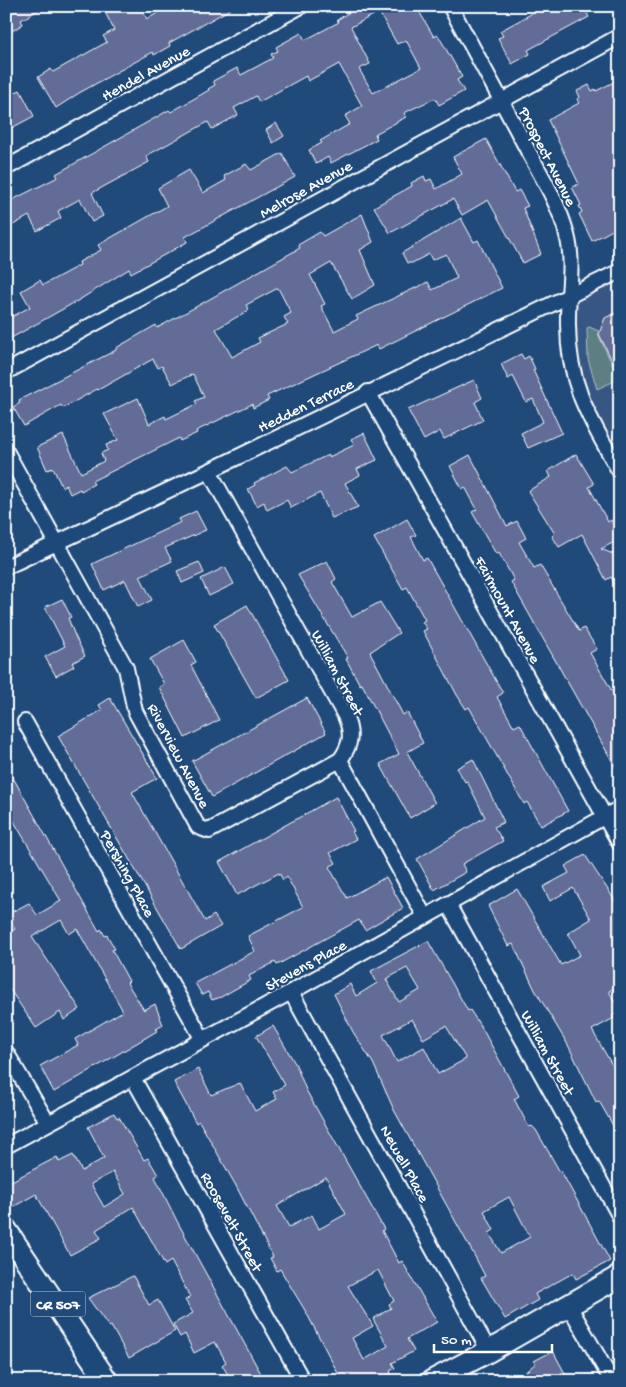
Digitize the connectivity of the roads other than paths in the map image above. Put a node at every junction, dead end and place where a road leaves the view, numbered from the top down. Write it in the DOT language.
graph roads {
  1 [pos="301,6"];
  2 [pos="450,6"];
  3 [pos="620,36"];
  4 [pos="502,100"];
  5 [pos="6,168"];
  6 [pos="620,271"];
  7 [pos="568,296"];
  8 [pos="6,372"];
  9 [pos="368,392"];
  10 [pos="6,451"];
  11 [pos="209,471"];
  12 [pos="620,472"];
  13 [pos="57,542"];
  14 [pos="6,567"];
  15 [pos="25,722"];
  16 [pos="340,760"];
  17 [pos="620,808"];
  18 [pos="605,816"];
  19 [pos="620,844"];
  20 [pos="448,904"];
  21 [pos="425,917"];
  22 [pos="291,992"];
  23 [pos="203,1040"];
  24 [pos="6,1052"];
  25 [pos="133,1078"];
  26 [pos="48,1123"];
  27 [pos="6,1146"];
  28 [pos="620,1217"];
  29 [pos="6,1230"];
  30 [pos="620,1276"];
  31 [pos="568,1304"];
  32 [pos="489,1351"];
  33 [pos="107,1381"];
  34 [pos="303,1381"];
  35 [pos="432,1381"];
  36 [pos="612,1381"];
  1 -- 5 [label="street, Hendel Avenue"];
  2 -- 4 [label="street, Prospect Avenue"];
  3 -- 4 [label="street, Melrose Avenue"];
  4 -- 7 [label="street, Prospect Avenue"];
  4 -- 8 [label="street, Melrose Avenue"];
  6 -- 7 [label="street, Hedden Terrace"];
  7 -- 9 [label="street, Hedden Terrace"];
  7 -- 12 [label="street, Prospect Avenue"];
  9 -- 11 [label="street, Hedden Terrace"];
  9 -- 18 [label="street, Fairmount Avenue"];
  10 -- 13 [label="street, Riverview Avenue"];
  11 -- 13 [label="street, Hedden Terrace"];
  11 -- 16 [label="street, William Street"];
  13 -- 14 [label="street, Hedden Terrace"];
  13 -- 16 [label="street, Riverview Avenue"];
  15 -- 23 [label="street, Pershing Place"];
  16 -- 21 [label="street"];
  17 -- 18 [label="street, Stevens Place"];
  18 -- 19 [label="street, Fairmount Avenue"];
  18 -- 20 [label="street, Stevens Place"];
  20 -- 21 [label="street, Stevens Place"];
  20 -- 28 [label="street, William Street"];
  21 -- 22 [label="street, Stevens Place"];
  22 -- 23 [label="street, Stevens Place"];
  22 -- 32 [label="street, Newell Place"];
  23 -- 25 [label="street, Stevens Place"];
  24 -- 26 [label="street"];
  25 -- 26 [label="street, Stevens Place"];
  25 -- 34 [label="street, Roosevelt Street"];
  26 -- 27 [label="street, Stevens Place"];
  29 -- 33 [label="main road, CR 507"];
  30 -- 31 [label="main road"];
  31 -- 32 [label="main road"];
  31 -- 36 [label="street"];
  32 -- 35 [label="main road"];
}
